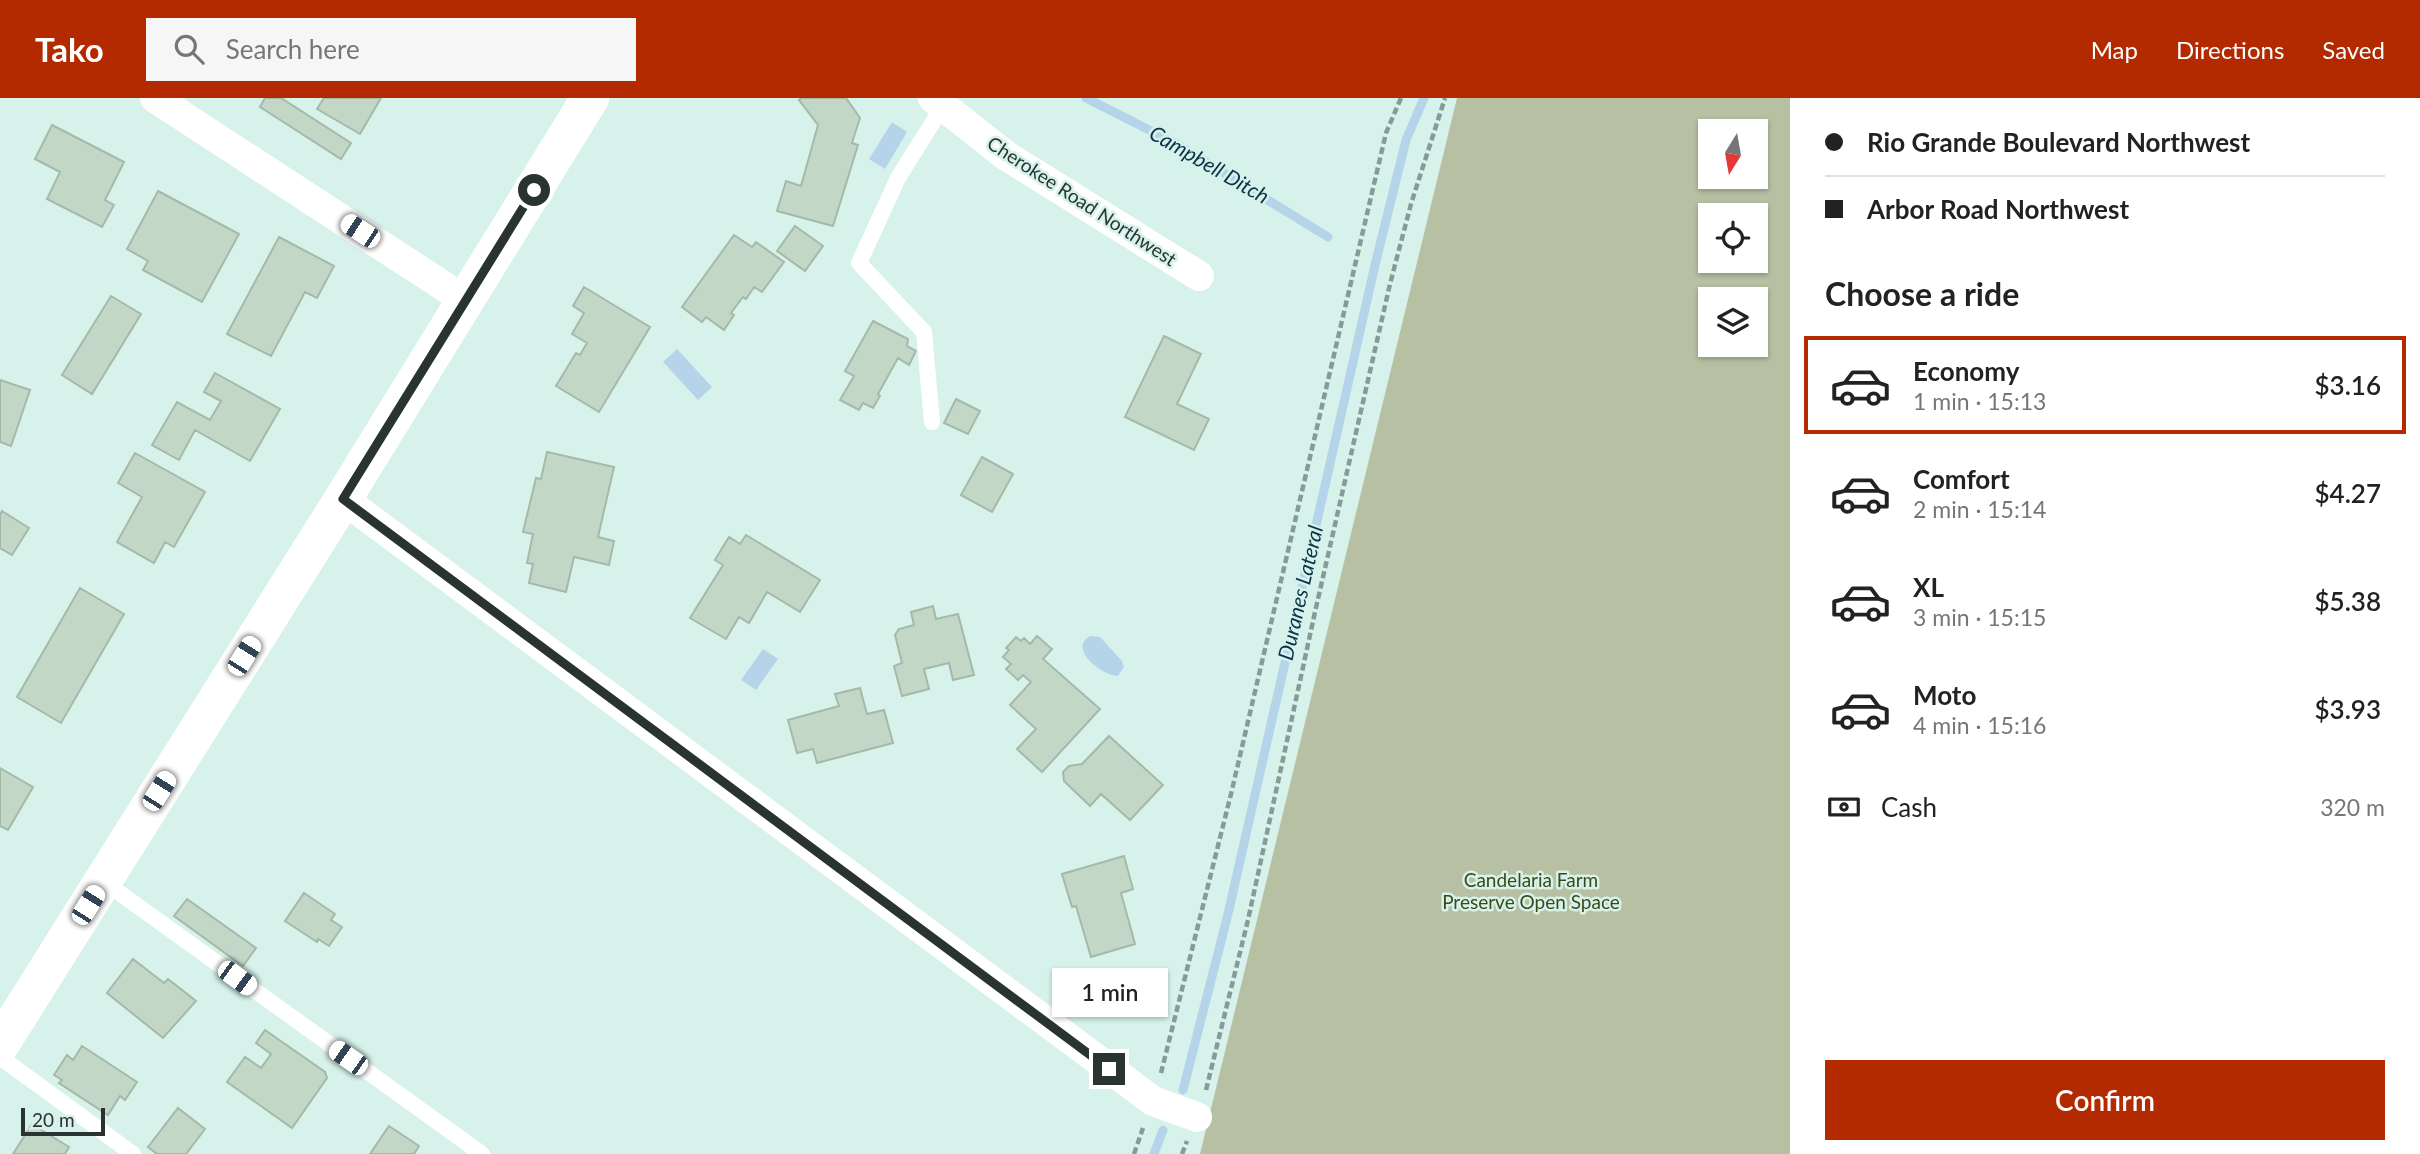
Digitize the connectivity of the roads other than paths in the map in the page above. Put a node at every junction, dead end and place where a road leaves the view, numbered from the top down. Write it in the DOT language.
graph roads {
  1 [pos="155,98"];
  2 [pos="590,98"];
  3 [pos="938,102"];
  4 [pos="1199,276"];
  5 [pos="466,300"];
  6 [pos="932,422"];
  7 [pos="343,499"];
  8 [pos="103,881"];
  9 [pos="0,1045"];
  10 [pos="0,1057"];
  11 [pos="1197,1117"];
  12 [pos="133,1154"];
  13 [pos="482,1154"];
  1 -- 5 [label="street"];
  2 -- 5 [label="main road"];
  3 -- 4 [label="street, Cherokee Road Northwest"];
  3 -- 6 [label="lane"];
  5 -- 7 [label="main road"];
  7 -- 8 [label="main road"];
  7 -- 11 [label="street"];
  8 -- 9 [label="main road"];
  8 -- 13 [label="lane"];
  10 -- 12 [label="lane"];
}
